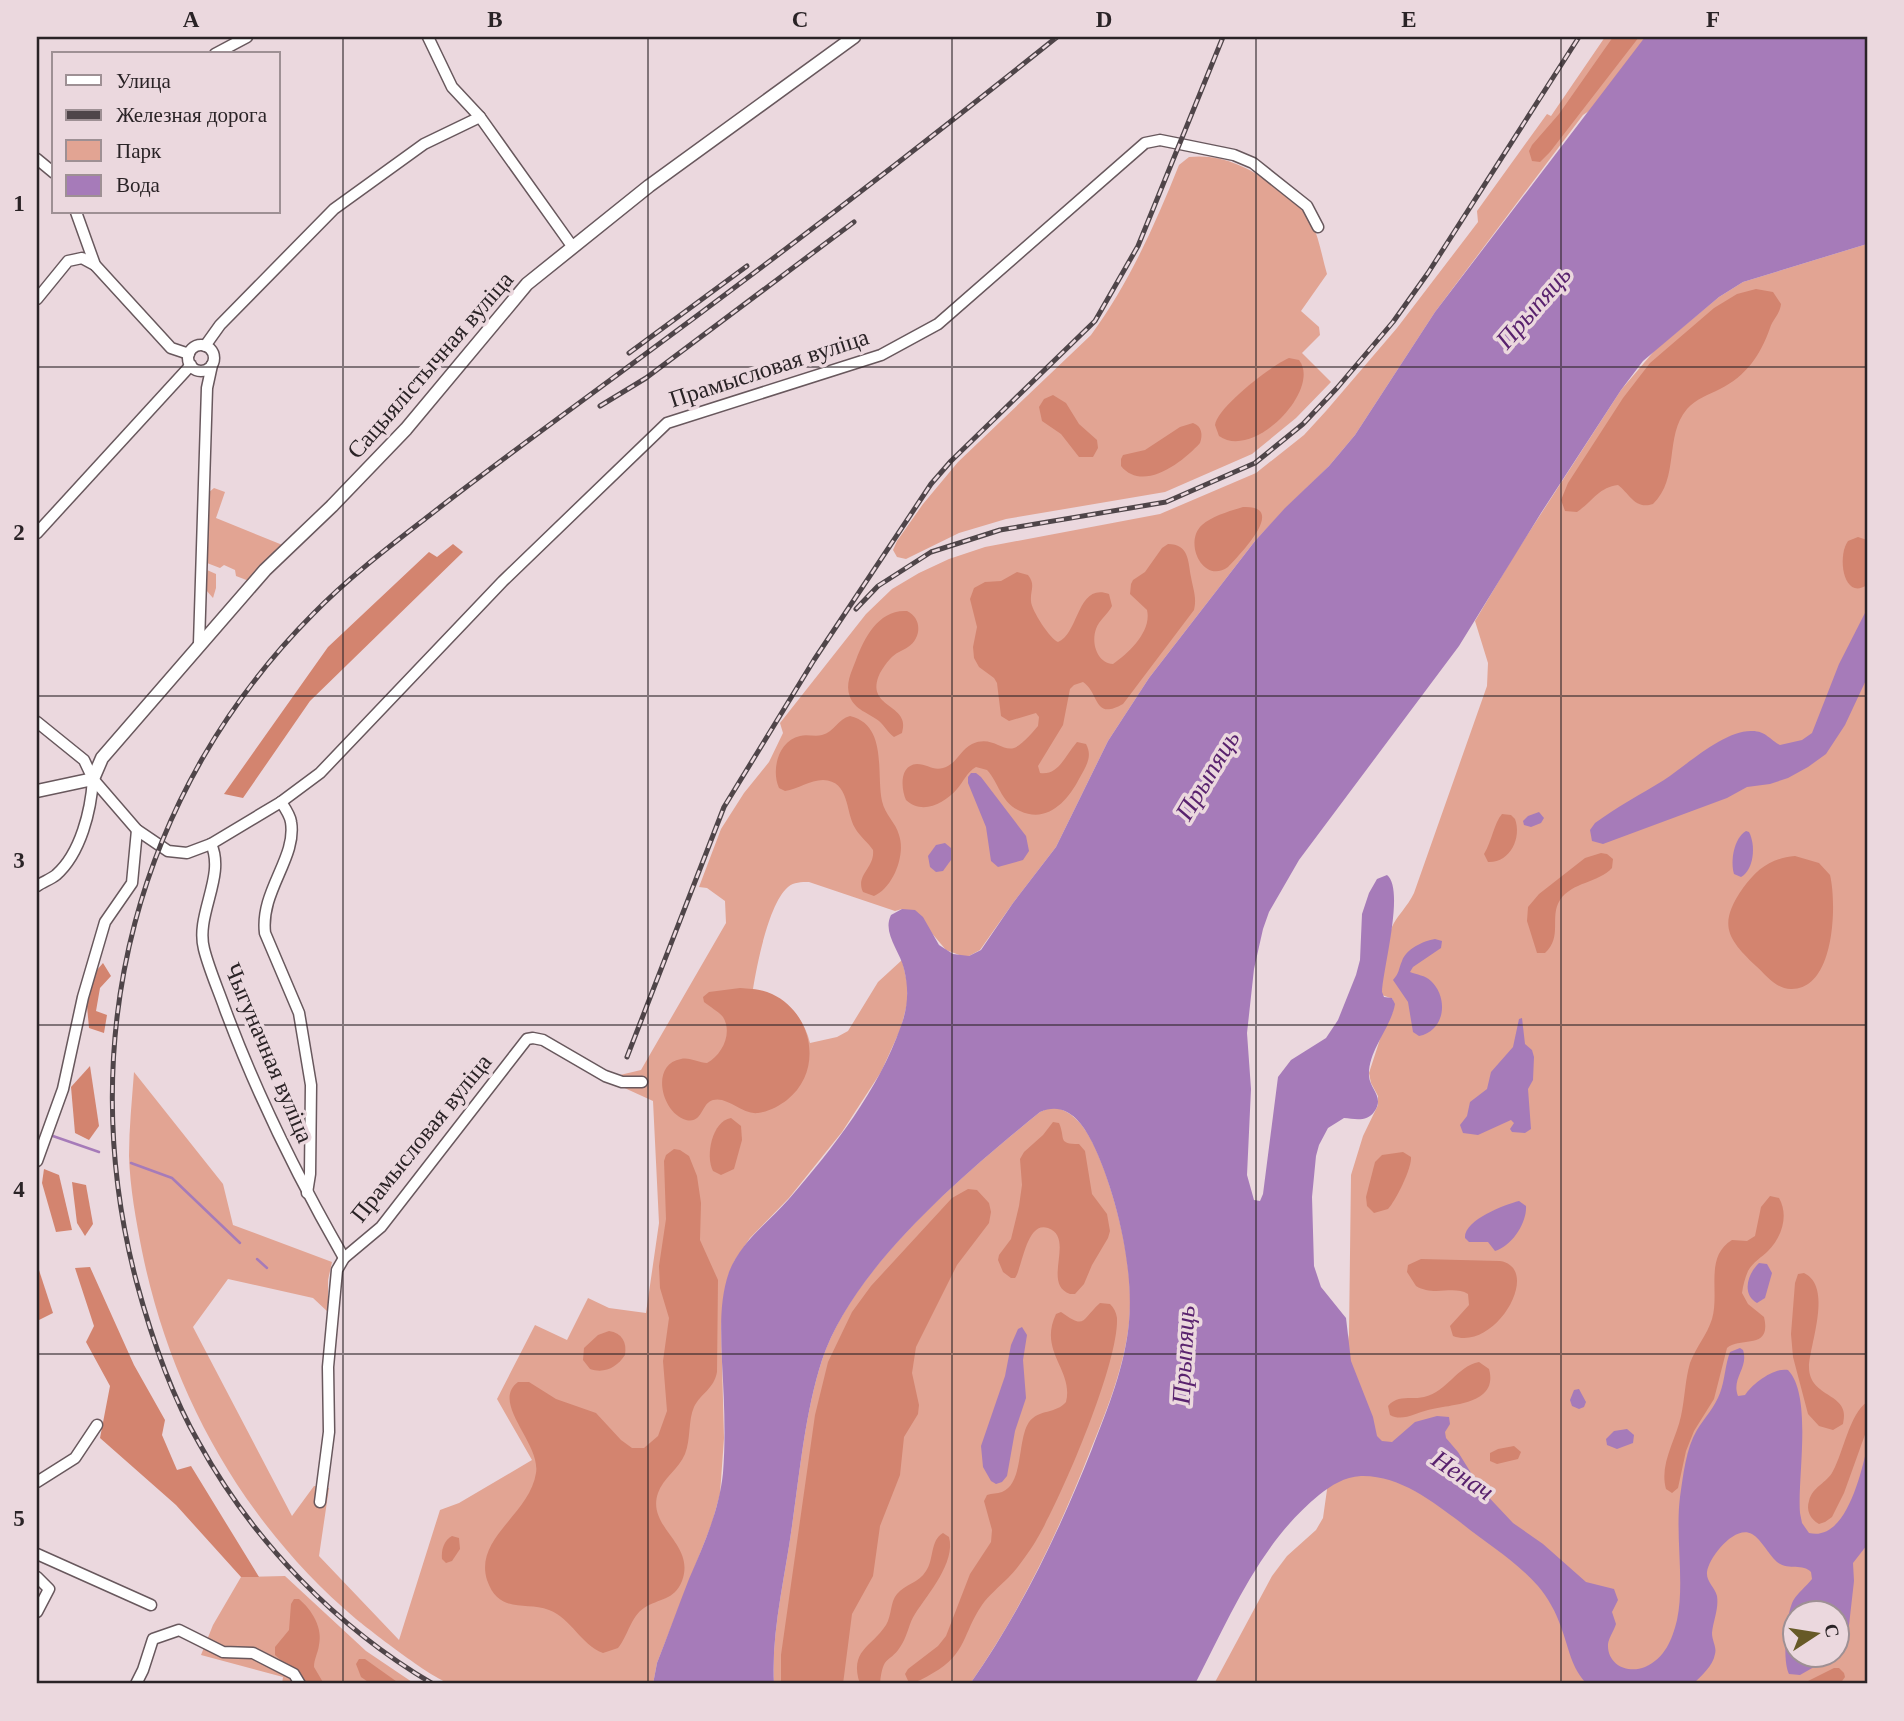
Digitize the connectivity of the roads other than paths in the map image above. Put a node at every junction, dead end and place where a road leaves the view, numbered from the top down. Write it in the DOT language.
graph roads {
  1 [pos="247,37"];
  2 [pos="428,37"];
  3 [pos="854,37"];
  4 [pos="219,52"];
  5 [pos="480,117"];
  6 [pos="37,159"];
  7 [pos="52,171"];
  8 [pos="77,214"];
  9 [pos="1318,227"];
  10 [pos="572,246"];
  11 [pos="95,265"];
  12 [pos="37,299"];
  13 [pos="205,346"];
  14 [pos="191,362"];
  15 [pos="212,365"];
  16 [pos="207,388"];
  17 [pos="37,533"];
  18 [pos="199,644"];
  19 [pos="37,722"];
  20 [pos="93,779"];
  21 [pos="37,791"];
  22 [pos="281,802"];
  23 [pos="136,830"];
  24 [pos="211,844"];
  25 [pos="37,886"];
  26 [pos="642,1082"];
  27 [pos="37,1161"];
  28 [pos="307,1193"];
  29 [pos="344,1258"];
  30 [pos="97,1425"];
  31 [pos="37,1482"];
  32 [pos="320,1502"];
  33 [pos="37,1554"];
  34 [pos="37,1577"];
  35 [pos="151,1605"];
  36 [pos="37,1612"];
  37 [pos="136,1684"];
  38 [pos="300,1684"];
  1 -- 4 [label="street"];
  2 -- 5 [label="street"];
  3 -- 10 [label="street, Сацыялістычная вуліца"];
  5 -- 10 [label="street"];
  5 -- 13 [label="street"];
  6 -- 7 [label="street"];
  8 -- 11 [label="street"];
  9 -- 22 [label="street, Прамысловая вуліца"];
  10 -- 18 [label="street, Сацыялістычная вуліца"];
  11 -- 12 [label="street"];
  11 -- 14 [label="street"];
  13 -- 14 [label="street"];
  13 -- 15 [label="street"];
  14 -- 15 [label="street"];
  14 -- 16 [label="street"];
  14 -- 17 [label="street"];
  15 -- 16 [label="street"];
  16 -- 18 [label="street"];
  18 -- 20 [label="street, Сацыялістычная вуліца"];
  19 -- 20 [label="street, Прамысловая вуліца"];
  20 -- 21 [label="street"];
  20 -- 23 [label="street, Прамысловая вуліца"];
  20 -- 25 [label="street, Сацыялістычная вуліца"];
  22 -- 24 [label="street, Прамысловая вуліца"];
  22 -- 28 [label="street, Чыгуначная вуліца"];
  23 -- 24 [label="street, Прамысловая вуліца"];
  23 -- 27 [label="street"];
  24 -- 28 [label="street, Чыгуначная вуліца"];
  26 -- 29 [label="street, Прамысловая вуліца"];
  28 -- 29 [label="street, Чыгуначная вуліца"];
  29 -- 32 [label="street"];
  30 -- 31 [label="street"];
  33 -- 35 [label="street"];
  34 -- 36 [label="street"];
  37 -- 38 [label="street"];
}
